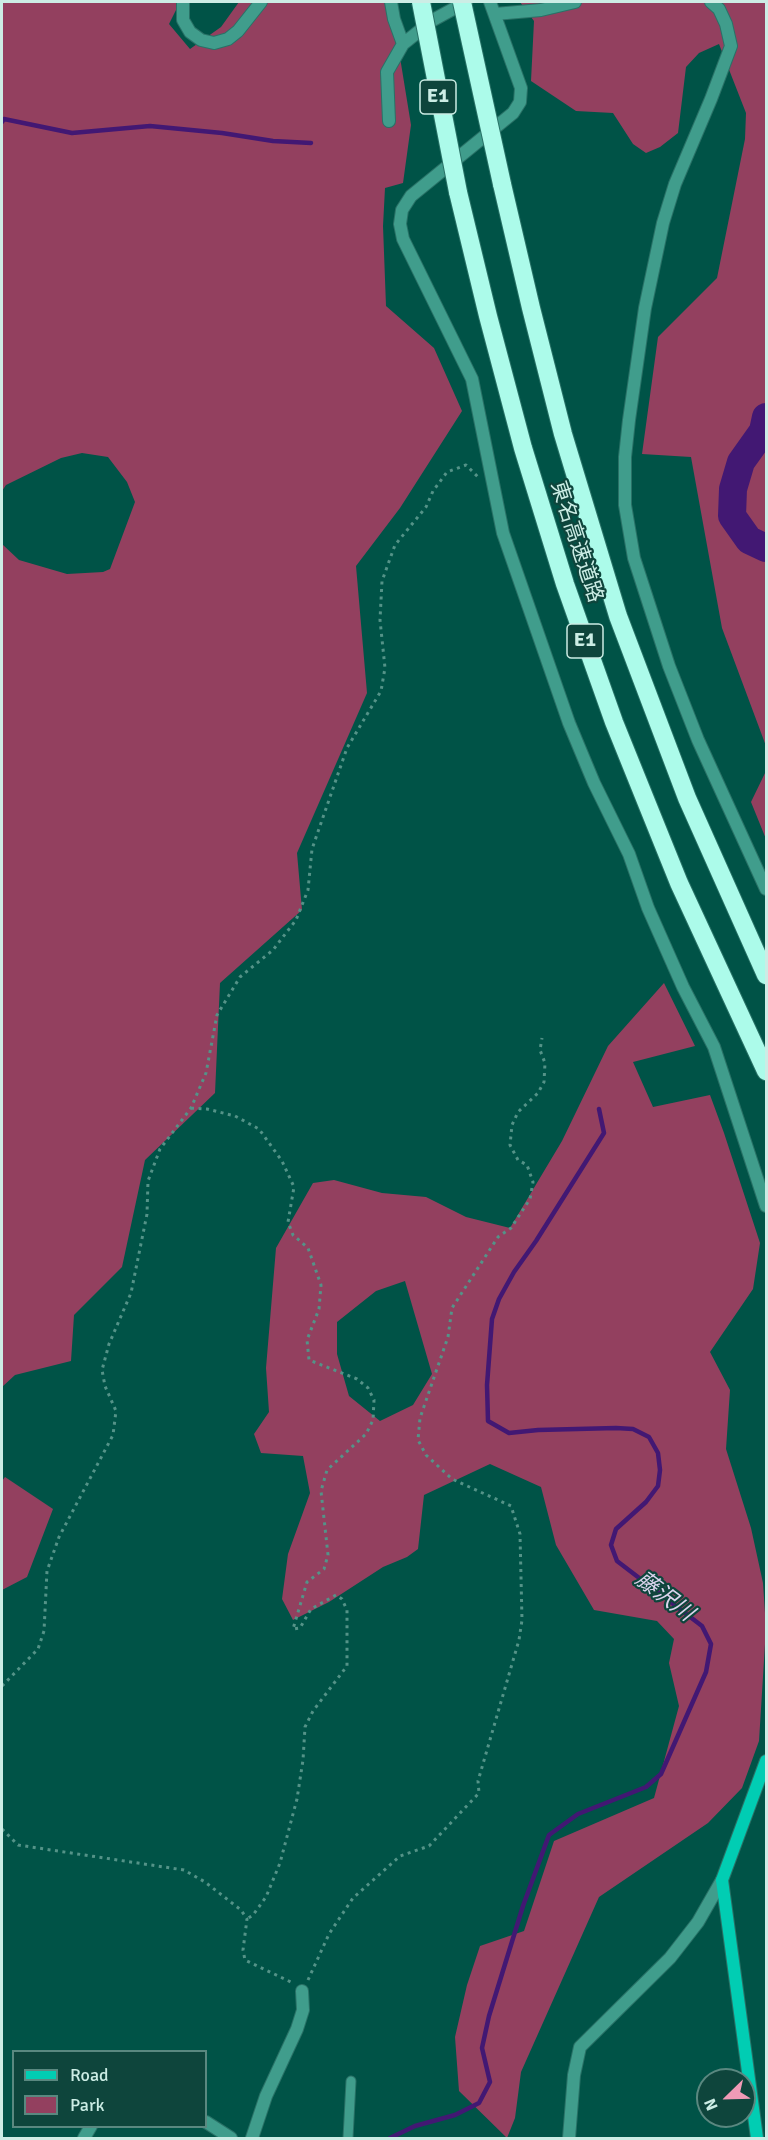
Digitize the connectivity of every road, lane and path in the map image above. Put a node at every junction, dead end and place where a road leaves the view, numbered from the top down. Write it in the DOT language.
graph roads {
  1 [pos="183,2"];
  2 [pos="261,2"];
  3 [pos="391,2"];
  4 [pos="421,2"];
  5 [pos="464,2"];
  6 [pos="490,2"];
  7 [pos="575,2"];
  8 [pos="711,2"];
  9 [pos="495,14"];
  10 [pos="403,44"];
  11 [pos="389,121"];
  12 [pos="492,479"];
  13 [pos="766,889"];
  14 [pos="766,975"];
  15 [pos="542,1038"];
  16 [pos="766,1071"];
  17 [pos="190,1108"];
  18 [pos="766,1206"];
  19 [pos="2,1686"];
  20 [pos="766,1761"];
  21 [pos="2,1829"];
  22 [pos="722,1880"];
  23 [pos="247,1919"];
  24 [pos="302,1991"];
  25 [pos="351,2081"];
  26 [pos="207,2123"];
  27 [pos="231,2139"];
  28 [pos="252,2139"];
  29 [pos="348,2139"];
  30 [pos="569,2139"];
  31 [pos="757,2139"];
  1 -- 2 [label="street"];
  3 -- 10 [label="street"];
  4 -- 16 [label="highway, 東名高速道路 / E1, bridge"];
  5 -- 10 [label="street"];
  5 -- 14 [label="highway, 東名高速道路 / E1, bridge"];
  6 -- 9 [label="street"];
  7 -- 9 [label="street"];
  8 -- 13 [label="street"];
  9 -- 12 [label="street"];
  10 -- 11 [label="street"];
  12 -- 17 [label="path"];
  12 -- 18 [label="street"];
  15 -- 24 [label="path"];
  17 -- 19 [label="path"];
  17 -- 23 [label="path"];
  20 -- 22 [label="street"];
  21 -- 23 [label="path"];
  22 -- 30 [label="street"];
  22 -- 31 [label="street"];
  23 -- 24 [label="path"];
  24 -- 28 [label="street"];
  25 -- 29 [label="lane"];
  26 -- 27 [label="street"];
}
